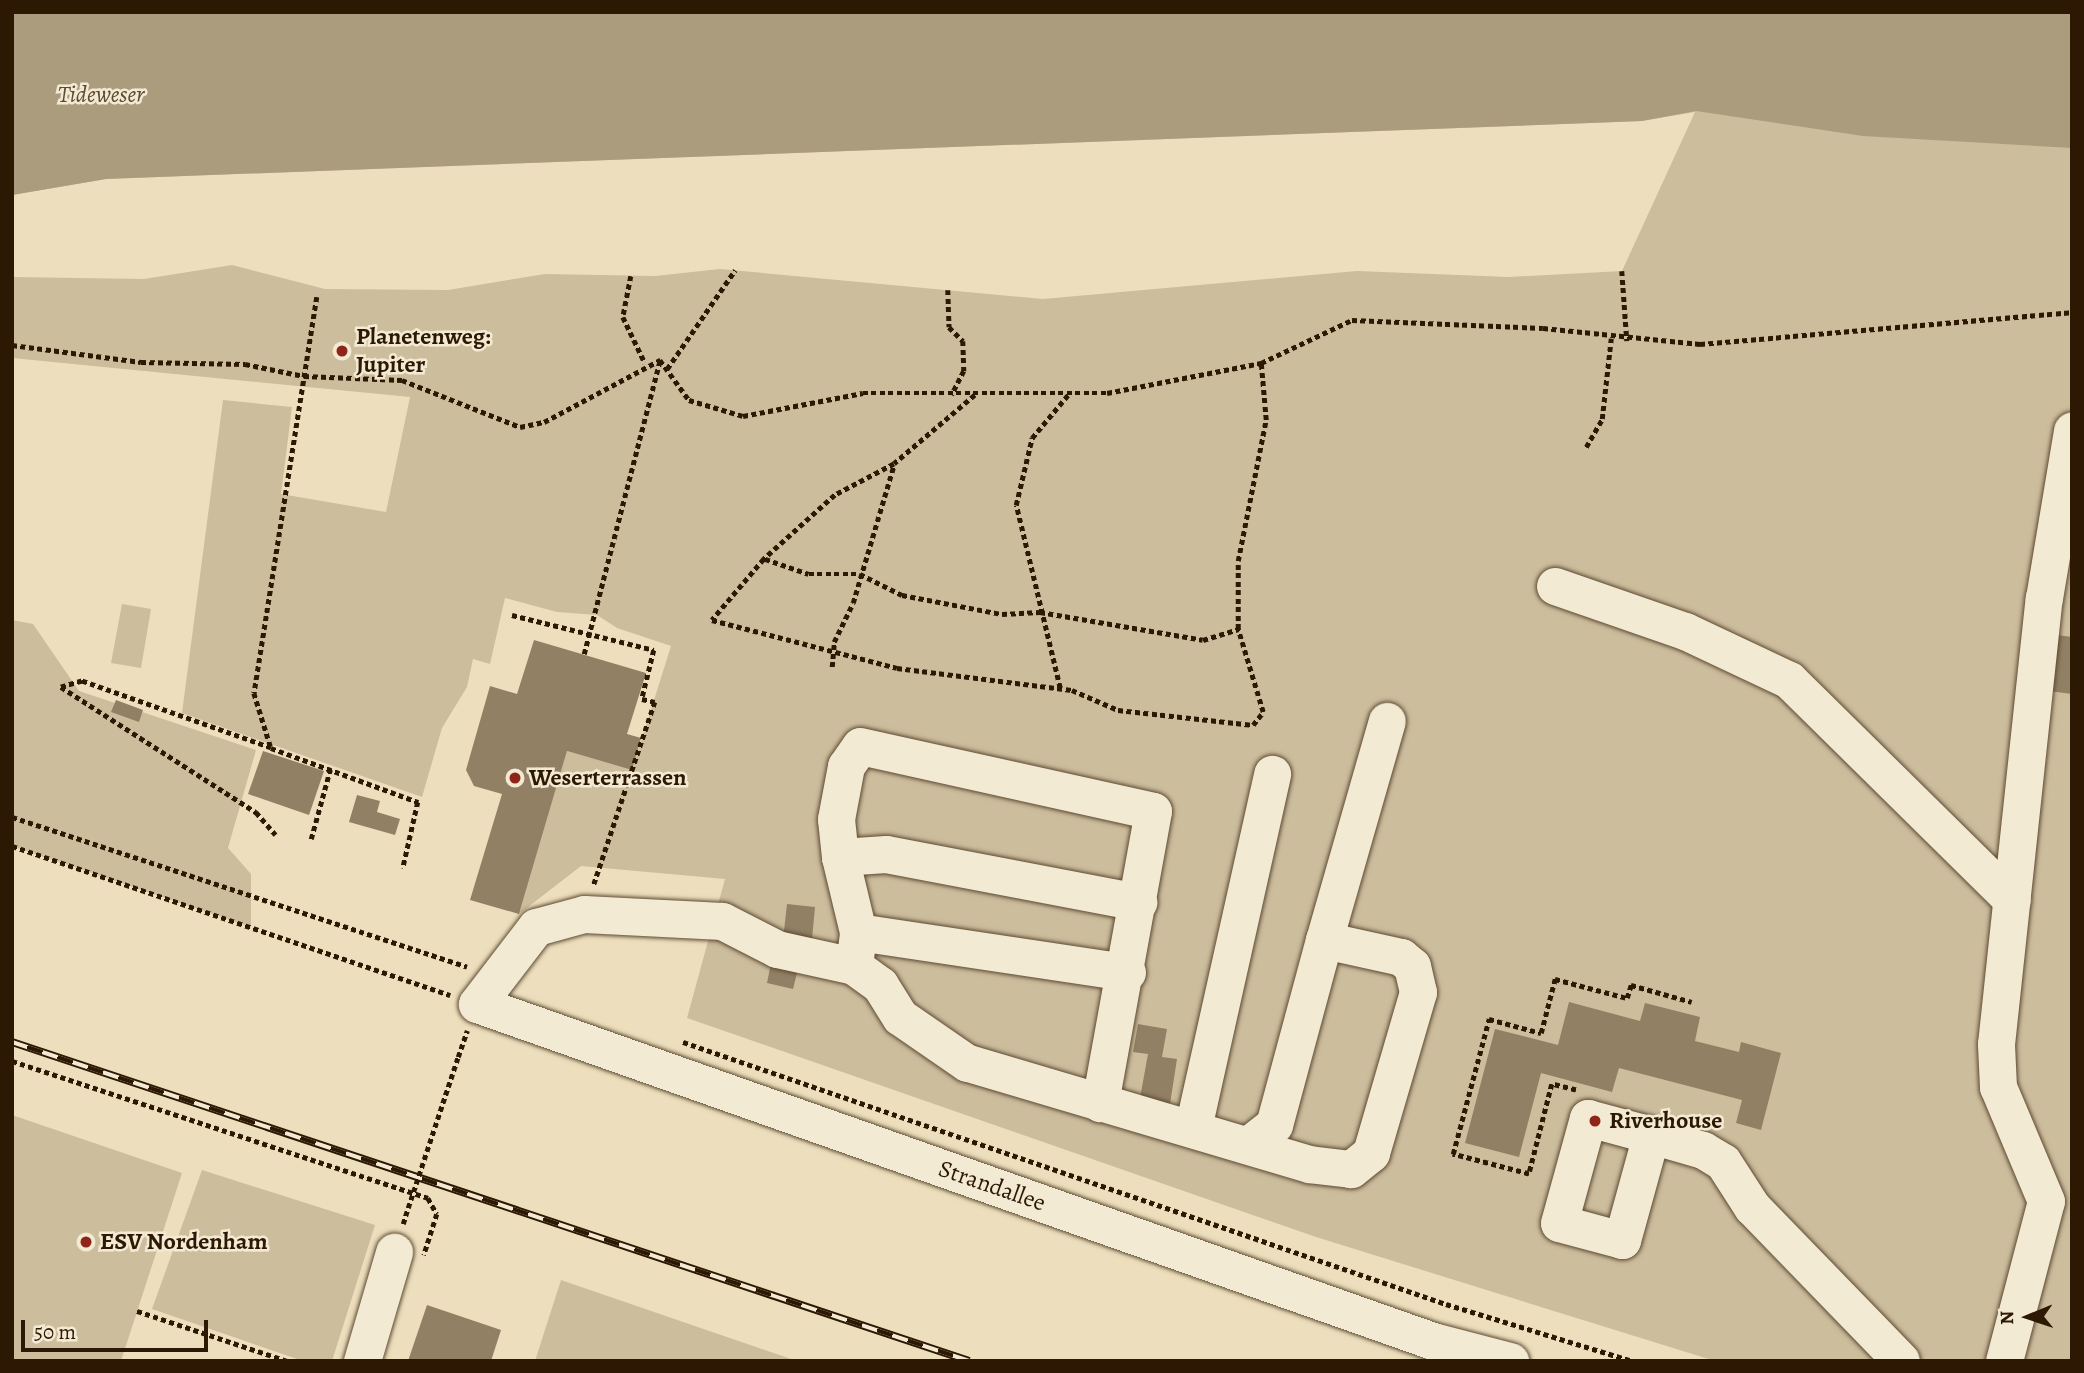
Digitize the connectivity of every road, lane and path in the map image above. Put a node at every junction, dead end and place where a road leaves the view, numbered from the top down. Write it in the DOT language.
graph roads {
  1 [pos="735,270"];
  2 [pos="1622,271"];
  3 [pos="631,276"];
  4 [pos="948,290"];
  5 [pos="317,297"];
  6 [pos="2072,312"];
  7 [pos="1611,339"];
  8 [pos="1627,341"];
  9 [pos="12,345"];
  10 [pos="660,360"];
  11 [pos="645,363"];
  12 [pos="1261,363"];
  13 [pos="667,369"];
  14 [pos="304,376"];
  15 [pos="1069,394"];
  16 [pos="952,395"];
  17 [pos="975,395"];
  18 [pos="2072,430"];
  19 [pos="1586,447"];
  20 [pos="894,464"];
  21 [pos="764,559"];
  22 [pos="1555,586"];
  23 [pos="2058,600"];
  24 [pos="1040,612"];
  25 [pos="512,615"];
  26 [pos="1237,629"];
  27 [pos="590,633"];
  28 [pos="833,650"];
  29 [pos="584,654"];
  30 [pos="832,667"];
  31 [pos="1060,688"];
  32 [pos="1387,722"];
  33 [pos="271,748"];
  34 [pos="330,770"];
  35 [pos="1272,774"];
  36 [pos="12,817"];
  37 [pos="276,835"];
  38 [pos="311,839"];
  39 [pos="12,846"];
  40 [pos="840,857"];
  41 [pos="402,868"];
  42 [pos="2012,900"];
  43 [pos="1138,902"];
  44 [pos="584,914"];
  45 [pos="1324,940"];
  46 [pos="856,949"];
  47 [pos="1127,972"];
  48 [pos="486,990"];
  49 [pos="1692,1002"];
  50 [pos="679,1040"];
  51 [pos="458,1057"];
  52 [pos="12,1061"];
  53 [pos="1552,1084"];
  54 [pos="1100,1103"];
  55 [pos="1193,1128"];
  56 [pos="1651,1135"];
  57 [pos="1248,1145"];
  58 [pos="2059,1198"];
  59 [pos="408,1208"];
  60 [pos="391,1261"];
  61 [pos="137,1311"];
  62 [pos="287,1361"];
  63 [pos="362,1361"];
  64 [pos="1510,1361"];
  65 [pos="1632,1361"];
  66 [pos="1900,1361"];
  67 [pos="2004,1361"];
  1 -- 13 [label="path"];
  2 -- 8 [label="path"];
  3 -- 11 [label="path"];
  4 -- 16 [label="path"];
  5 -- 14 [label="path"];
  6 -- 8 [label="path"];
  7 -- 8 [label="path"];
  7 -- 12 [label="path"];
  7 -- 19 [label="path"];
  9 -- 14 [label="path"];
  10 -- 11 [label="path"];
  10 -- 13 [label="path"];
  10 -- 27 [label="path"];
  11 -- 14 [label="path"];
  12 -- 15 [label="path"];
  12 -- 26 [label="path"];
  13 -- 16 [label="path"];
  14 -- 33 [label="path"];
  15 -- 17 [label="path"];
  15 -- 24 [label="path"];
  16 -- 17 [label="path"];
  17 -- 20 [label="path"];
  18 -- 23 [label="street"];
  20 -- 21 [label="path"];
  20 -- 28 [label="path"];
  21 -- 24 [label="path"];
  21 -- 28 [label="path"];
  22 -- 42 [label="street"];
  23 -- 42 [label="street"];
  24 -- 26 [label="path"];
  24 -- 31 [label="path"];
  25 -- 27 [label="path"];
  26 -- 31 [label="path"];
  27 -- 29 [label="path"];
  27 -- 44 [label="path"];
  28 -- 30 [label="path"];
  28 -- 31 [label="path"];
  32 -- 45 [label="street"];
  33 -- 34 [label="path"];
  33 -- 37 [label="path"];
  34 -- 38 [label="path"];
  34 -- 41 [label="path"];
  35 -- 55 [label="street"];
  36 -- 48 [label="path"];
  39 -- 48 [label="path"];
  40 -- 43 [label="street"];
  40 -- 43 [label="street"];
  40 -- 46 [label="street"];
  42 -- 58 [label="street"];
  43 -- 47 [label="street"];
  44 -- 46 [label="street"];
  44 -- 48 [label="street"];
  45 -- 57 [label="street"];
  45 -- 57 [label="street"];
  46 -- 47 [label="street"];
  46 -- 54 [label="street"];
  47 -- 54 [label="street"];
  48 -- 64 [label="street, Strandallee"];
  49 -- 53 [label="path"];
  50 -- 65 [label="path"];
  51 -- 59 [label="path, bridge"];
  52 -- 60 [label="path"];
  54 -- 55 [label="street"];
  55 -- 57 [label="street"];
  56 -- 66 [label="street"];
  58 -- 67 [label="street"];
  60 -- 63 [label="street"];
  61 -- 62 [label="path"];
}
